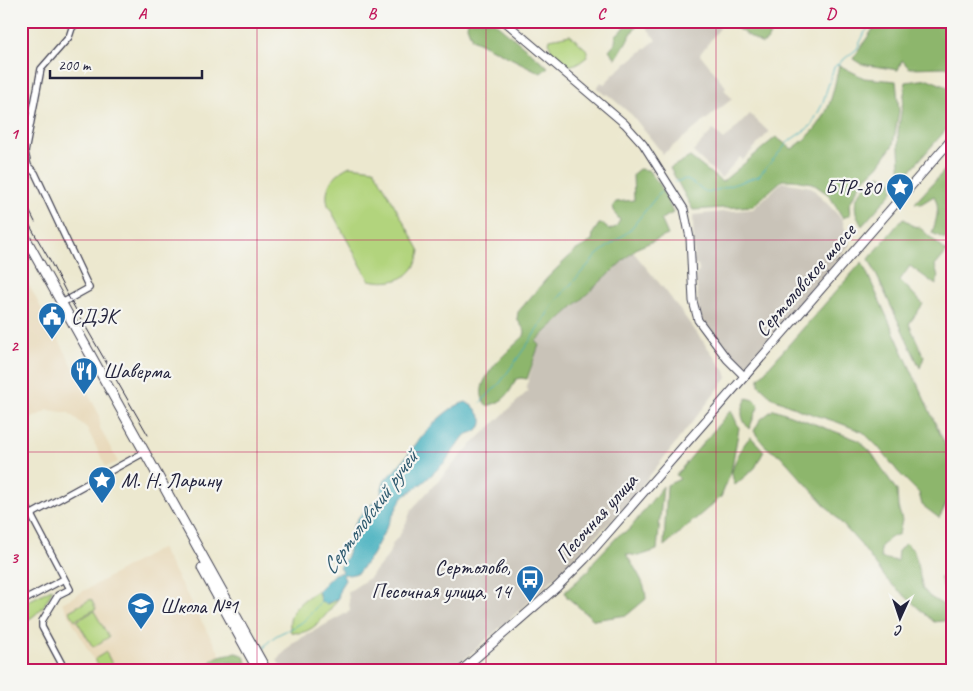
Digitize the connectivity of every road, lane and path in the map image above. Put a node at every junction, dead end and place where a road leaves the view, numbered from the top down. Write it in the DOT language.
graph roads {
  1 [pos="80,21"];
  2 [pos="504,21"];
  3 [pos="952,139"];
  4 [pos="21,230"];
  5 [pos="21,242"];
  6 [pos="62,303"];
  7 [pos="744,376"];
  8 [pos="142,453"];
  9 [pos="21,496"];
  10 [pos="31,515"];
  11 [pos="21,520"];
  12 [pos="64,579"];
  13 [pos="21,602"];
  14 [pos="65,670"];
  15 [pos="258,670"];
  16 [pos="266,670"];
  17 [pos="462,670"];
  1 -- 6 [label="street"];
  2 -- 7 [label="street"];
  3 -- 7 [label="main road, Сертоловское шоссе"];
  4 -- 6 [label="main road"];
  5 -- 8 [label="main road"];
  6 -- 8 [label="main road"];
  7 -- 17 [label="main road, Песочная улица"];
  8 -- 10 [label="street"];
  8 -- 15 [label="main road"];
  8 -- 16 [label="main road"];
  9 -- 10 [label="street"];
  10 -- 11 [label="street"];
  10 -- 12 [label="street"];
  12 -- 13 [label="street"];
  12 -- 14 [label="street"];
}
